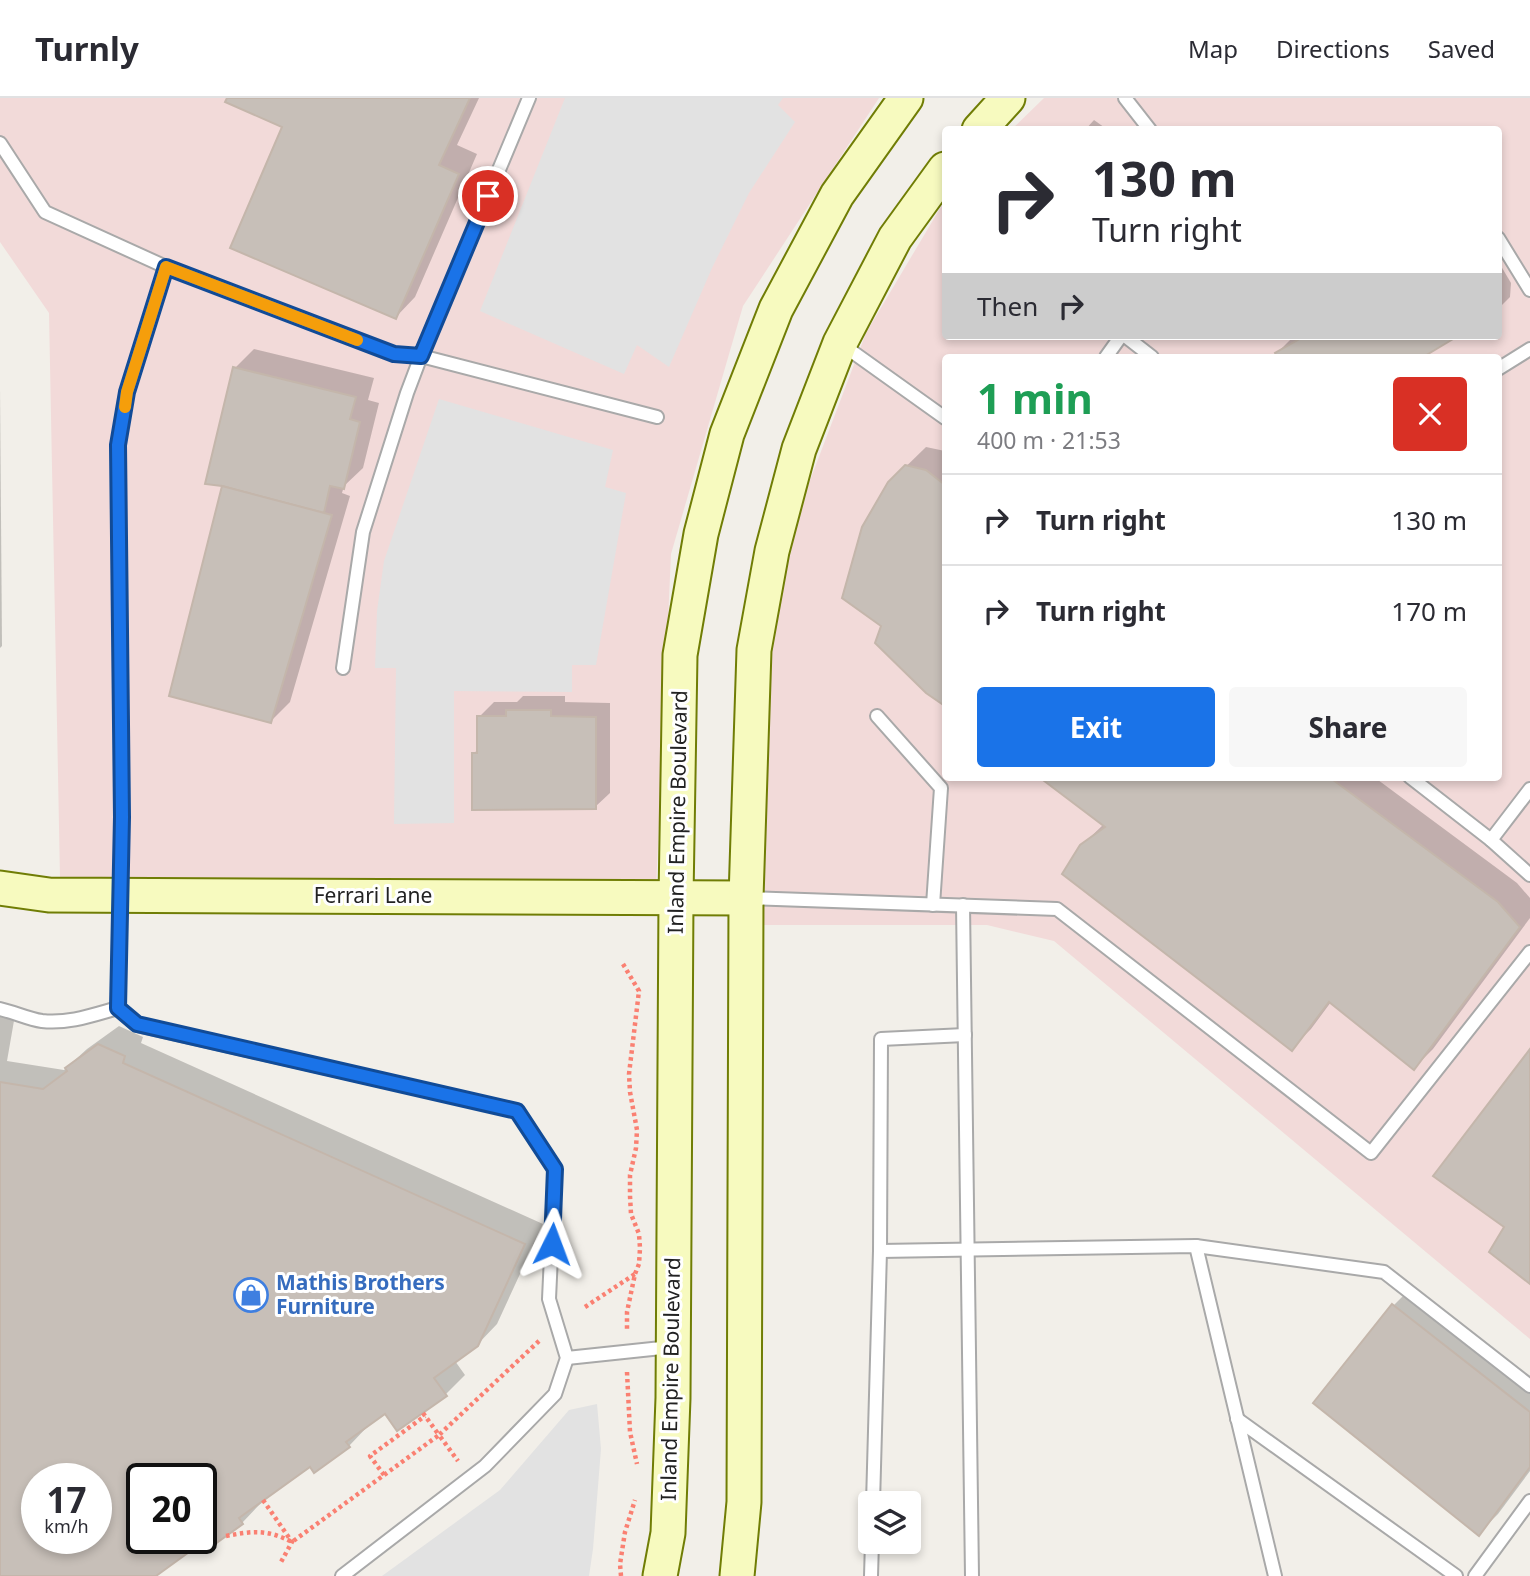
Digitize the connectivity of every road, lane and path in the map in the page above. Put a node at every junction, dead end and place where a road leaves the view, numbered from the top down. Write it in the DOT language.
graph roads {
  1 [pos="529,98"];
  2 [pos="1008,98"];
  3 [pos="1125,98"];
  4 [pos="897,101"];
  5 [pos="983,126"];
  6 [pos="1147,126"];
  7 [pos="0,143"];
  8 [pos="942,173"];
  9 [pos="1502,244"];
  10 [pos="166,267"];
  11 [pos="1530,290"];
  12 [pos="1120,340"];
  13 [pos="1129,340"];
  14 [pos="840,343"];
  15 [pos="1530,349"];
  16 [pos="1108,354"];
  17 [pos="1148,354"];
  18 [pos="421,356"];
  19 [pos="1502,366"];
  20 [pos="942,416"];
  21 [pos="657,417"];
  22 [pos="343,668"];
  23 [pos="877,716"];
  24 [pos="1415,781"];
  25 [pos="1530,789"];
  26 [pos="1491,840"];
  27 [pos="1530,875"];
  28 [pos="0,888"];
  29 [pos="120,895"];
  30 [pos="676,898"];
  31 [pos="746,898"];
  32 [pos="933,905"];
  33 [pos="963,905"];
  34 [pos="1530,952"];
  35 [pos="624,964"];
  36 [pos="118,1008"];
  37 [pos="0,1009"];
  38 [pos="965,1035"];
  39 [pos="1196,1245"];
  40 [pos="966,1250"];
  41 [pos="880,1251"];
  42 [pos="635,1274"];
  43 [pos="585,1307"];
  44 [pos="539,1341"];
  45 [pos="674,1346"];
  46 [pos="627,1351"];
  47 [pos="567,1358"];
  48 [pos="1530,1386"];
  49 [pos="1237,1419"];
  50 [pos="439,1435"];
  51 [pos="638,1473"];
  52 [pos="384,1475"];
  53 [pos="469,1478"];
  54 [pos="873,1491"];
  55 [pos="636,1493"];
  56 [pos="263,1500"];
  57 [pos="1530,1501"];
  58 [pos="226,1536"];
  59 [pos="292,1542"];
  60 [pos="872,1554"];
  61 [pos="281,1562"];
  62 [pos="342,1576"];
  63 [pos="621,1576"];
  64 [pos="660,1576"];
  65 [pos="737,1576"];
  66 [pos="871,1576"];
  67 [pos="972,1576"];
  68 [pos="1275,1576"];
  69 [pos="1456,1576"];
  70 [pos="1475,1576"];
  1 -- 18 [label="lane"];
  2 -- 5 [label="main road"];
  3 -- 6 [label="lane"];
  4 -- 30 [label="main road, Inland Empire Boulevard"];
  7 -- 10 [label="lane"];
  8 -- 14 [label="main road"];
  9 -- 11 [label="lane"];
  10 -- 18 [label="lane"];
  10 -- 29 [label="lane"];
  12 -- 16 [label="lane"];
  13 -- 17 [label="lane"];
  14 -- 20 [label="lane"];
  14 -- 31 [label="main road"];
  15 -- 19 [label="lane"];
  18 -- 21 [label="lane"];
  18 -- 22 [label="lane"];
  23 -- 32 [label="lane"];
  24 -- 26 [label="lane"];
  25 -- 26 [label="lane"];
  26 -- 27 [label="lane"];
  28 -- 29 [label="main road, Ferrari Lane"];
  29 -- 30 [label="main road, Ferrari Lane"];
  29 -- 36 [label="lane"];
  30 -- 31 [label="main road, Ferrari Lane"];
  30 -- 45 [label="main road, Inland Empire Boulevard"];
  31 -- 32 [label="lane"];
  31 -- 65 [label="main road"];
  32 -- 33 [label="lane"];
  33 -- 34 [label="lane"];
  33 -- 38 [label="lane"];
  35 -- 42 [label="path"];
  36 -- 37 [label="lane"];
  36 -- 47 [label="lane"];
  38 -- 40 [label="lane"];
  38 -- 41 [label="lane"];
  39 -- 40 [label="lane"];
  39 -- 48 [label="lane"];
  39 -- 49 [label="lane"];
  40 -- 41 [label="lane"];
  40 -- 67 [label="lane"];
  41 -- 54 [label="lane"];
  42 -- 43 [label="path"];
  42 -- 46 [label="path"];
  44 -- 50 [label="path"];
  45 -- 46 [label="lane"];
  45 -- 64 [label="main road, Inland Empire Boulevard"];
  46 -- 47 [label="lane"];
  46 -- 51 [label="path"];
  47 -- 53 [label="lane"];
  49 -- 68 [label="lane"];
  49 -- 69 [label="lane"];
  50 -- 52 [label="path"];
  50 -- 52 [label="path"];
  50 -- 53 [label="path"];
  52 -- 59 [label="path"];
  53 -- 62 [label="lane"];
  55 -- 63 [label="path"];
  56 -- 59 [label="path"];
  57 -- 70 [label="lane"];
  58 -- 59 [label="path"];
  59 -- 61 [label="path"];
  60 -- 66 [label="lane"];
}
